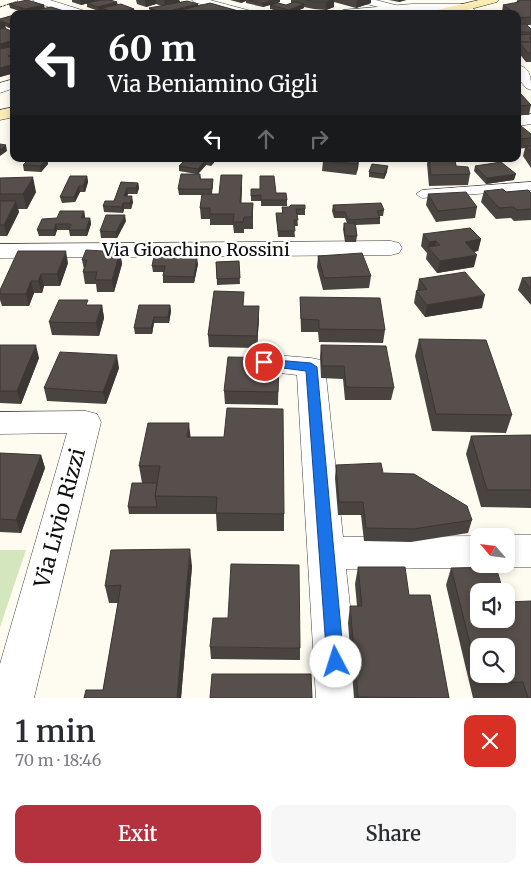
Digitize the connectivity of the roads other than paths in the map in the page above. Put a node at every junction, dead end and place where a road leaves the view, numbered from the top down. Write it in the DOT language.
graph roads {
  1 [pos="39,0"];
  2 [pos="198,0"];
  3 [pos="362,0"];
  4 [pos="493,0"];
  5 [pos="395,8"];
  6 [pos="69,10"];
  7 [pos="233,10"];
  8 [pos="378,10"];
  9 [pos="469,10"];
  10 [pos="531,186"];
  11 [pos="422,194"];
  12 [pos="391,248"];
  13 [pos="0,251"];
  14 [pos="264,362"];
  15 [pos="0,423"];
  16 [pos="515,551"];
  17 [pos="531,551"];
  18 [pos="470,552"];
  19 [pos="327,553"];
  20 [pos="12,698"];
  21 [pos="338,698"];
  1 -- 6 [label="street"];
  2 -- 7 [label="street"];
  3 -- 5 [label="street"];
  4 -- 9 [label="main road"];
  5 -- 8 [label="street"];
  5 -- 9 [label="street"];
  10 -- 11 [label="lane"];
  12 -- 13 [label="street, Via Gioachino Rossini"];
  14 -- 19 [label="street"];
  15 -- 20 [label="street, Via Livio Rizzi"];
  16 -- 17 [label="street"];
  18 -- 19 [label="street"];
  19 -- 21 [label="street"];
}
